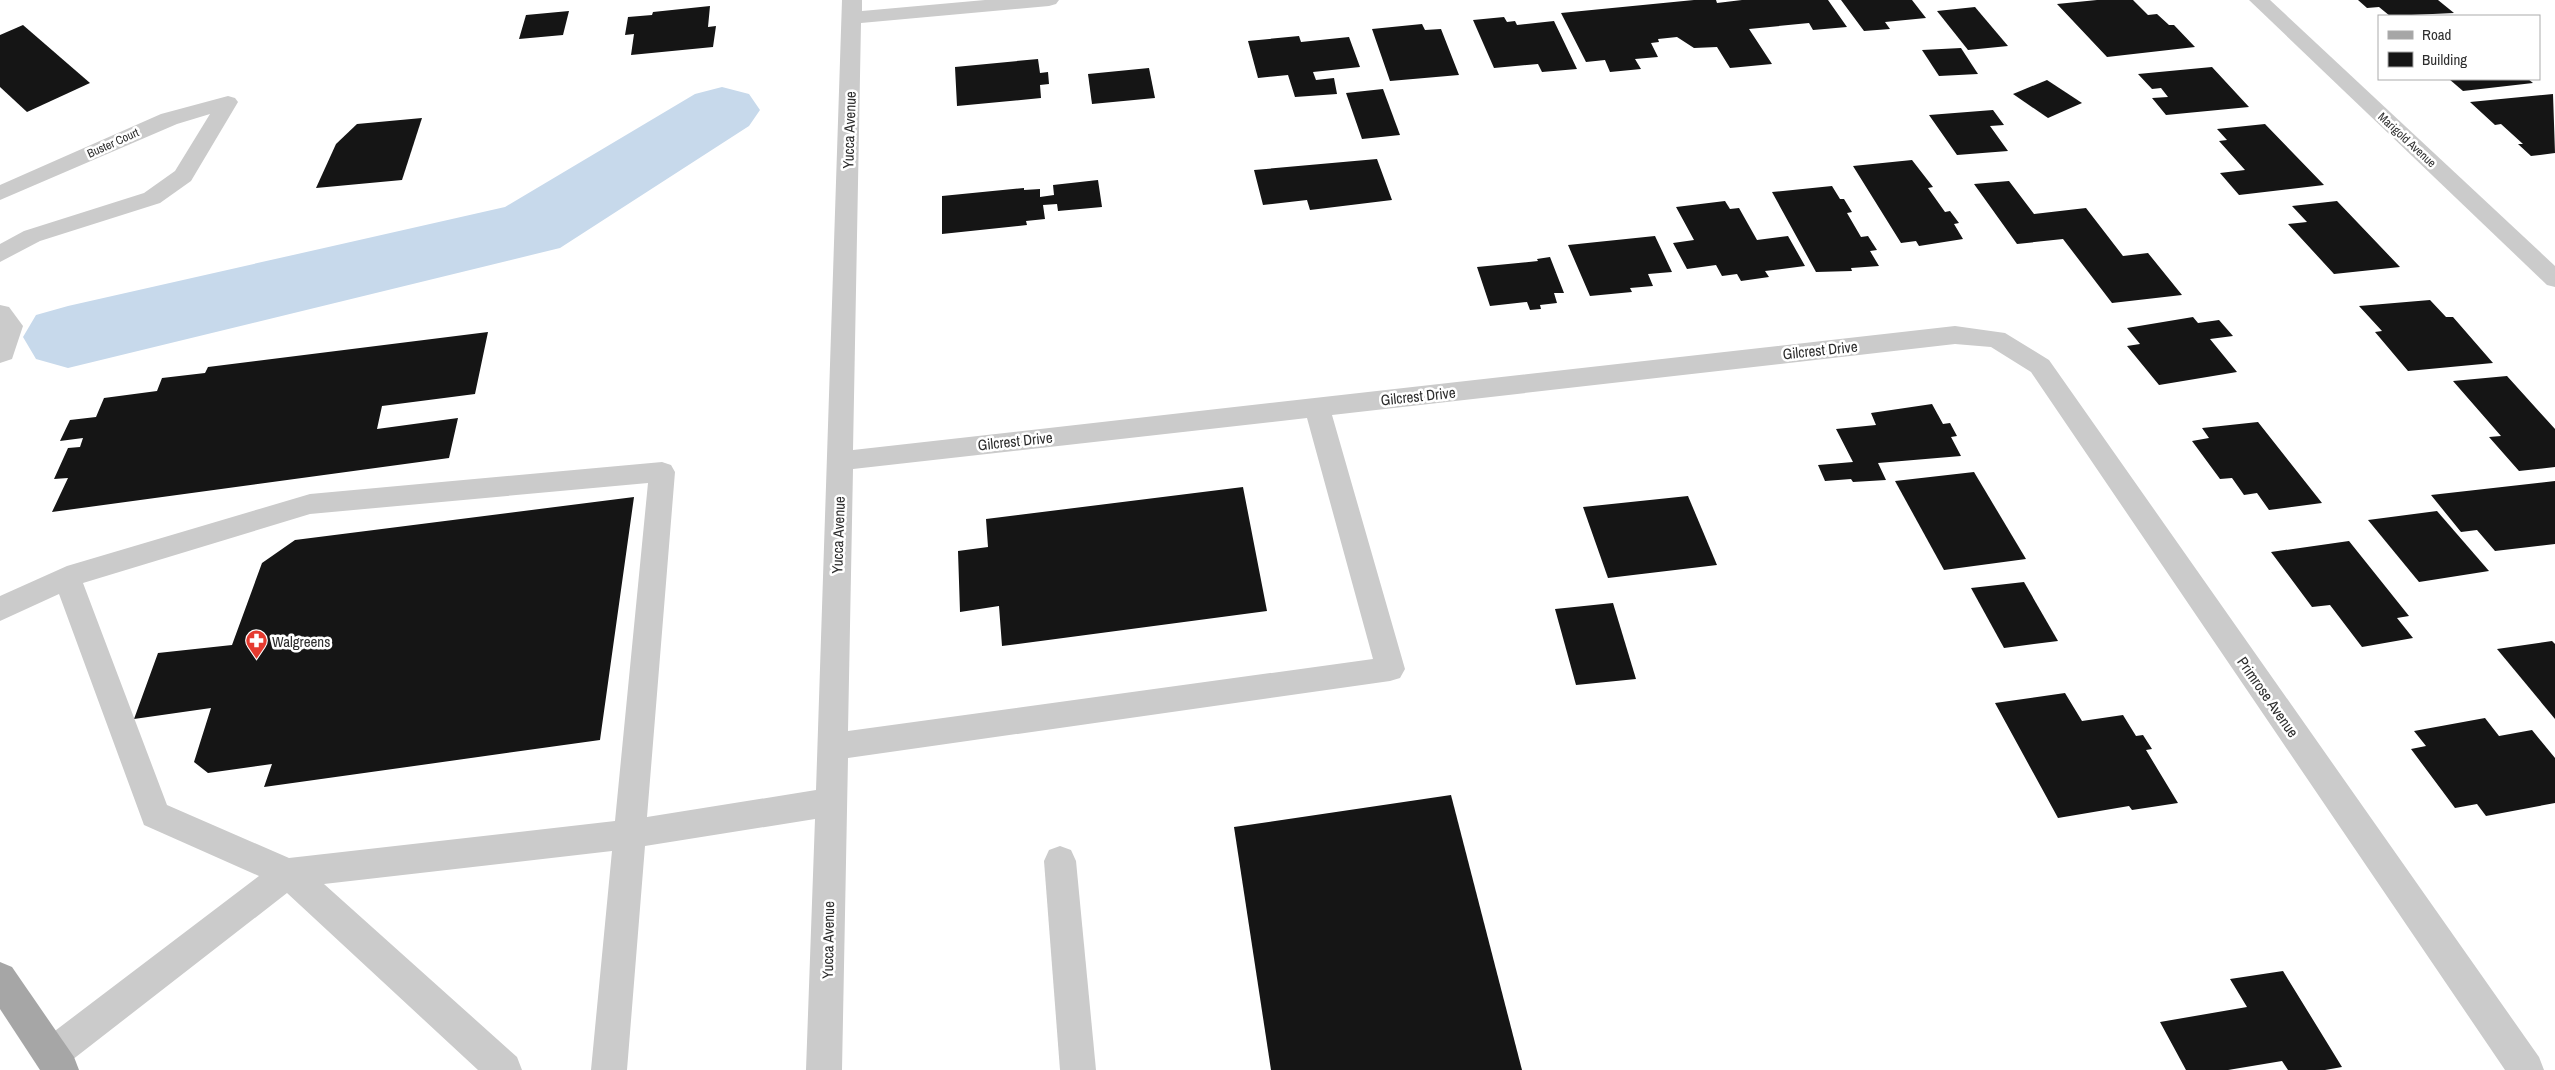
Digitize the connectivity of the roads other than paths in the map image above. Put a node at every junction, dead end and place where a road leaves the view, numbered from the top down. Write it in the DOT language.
graph roads {
  1 [pos="1049,0"];
  2 [pos="2259,0"];
  3 [pos="852,9"];
  4 [pos="0,193"];
  5 [pos="0,254"];
  6 [pos="2555,279"];
  7 [pos="0,313"];
  8 [pos="1996,339"];
  9 [pos="0,354"];
  10 [pos="1317,407"];
  11 [pos="840,461"];
  12 [pos="67,577"];
  13 [pos="0,609"];
  14 [pos="832,747"];
  15 [pos="831,802"];
  16 [pos="630,834"];
  17 [pos="1060,861"];
  18 [pos="288,873"];
  19 [pos="0,979"];
  20 [pos="56,1062"];
  21 [pos="504,1070"];
  22 [pos="609,1070"];
  23 [pos="824,1070"];
  24 [pos="1078,1070"];
  25 [pos="2526,1070"];
  1 -- 3 [label="street"];
  2 -- 6 [label="street, Marigold Avenue"];
  3 -- 11 [label="street, Yucca Avenue"];
  4 -- 5 [label="street, Buster Court"];
  7 -- 9 [label="street"];
  8 -- 10 [label="street, Gilcrest Drive"];
  8 -- 25 [label="street, Primrose Avenue"];
  10 -- 11 [label="street, Gilcrest Drive"];
  10 -- 14 [label="street"];
  11 -- 14 [label="street, Yucca Avenue"];
  12 -- 13 [label="street"];
  12 -- 16 [label="street"];
  12 -- 18 [label="street"];
  14 -- 15 [label="street, Yucca Avenue"];
  15 -- 16 [label="street"];
  15 -- 23 [label="street, Yucca Avenue"];
  16 -- 18 [label="street"];
  16 -- 22 [label="street"];
  17 -- 24 [label="street"];
  18 -- 20 [label="street"];
  18 -- 21 [label="street"];
  19 -- 20 [label="main road"];
}
